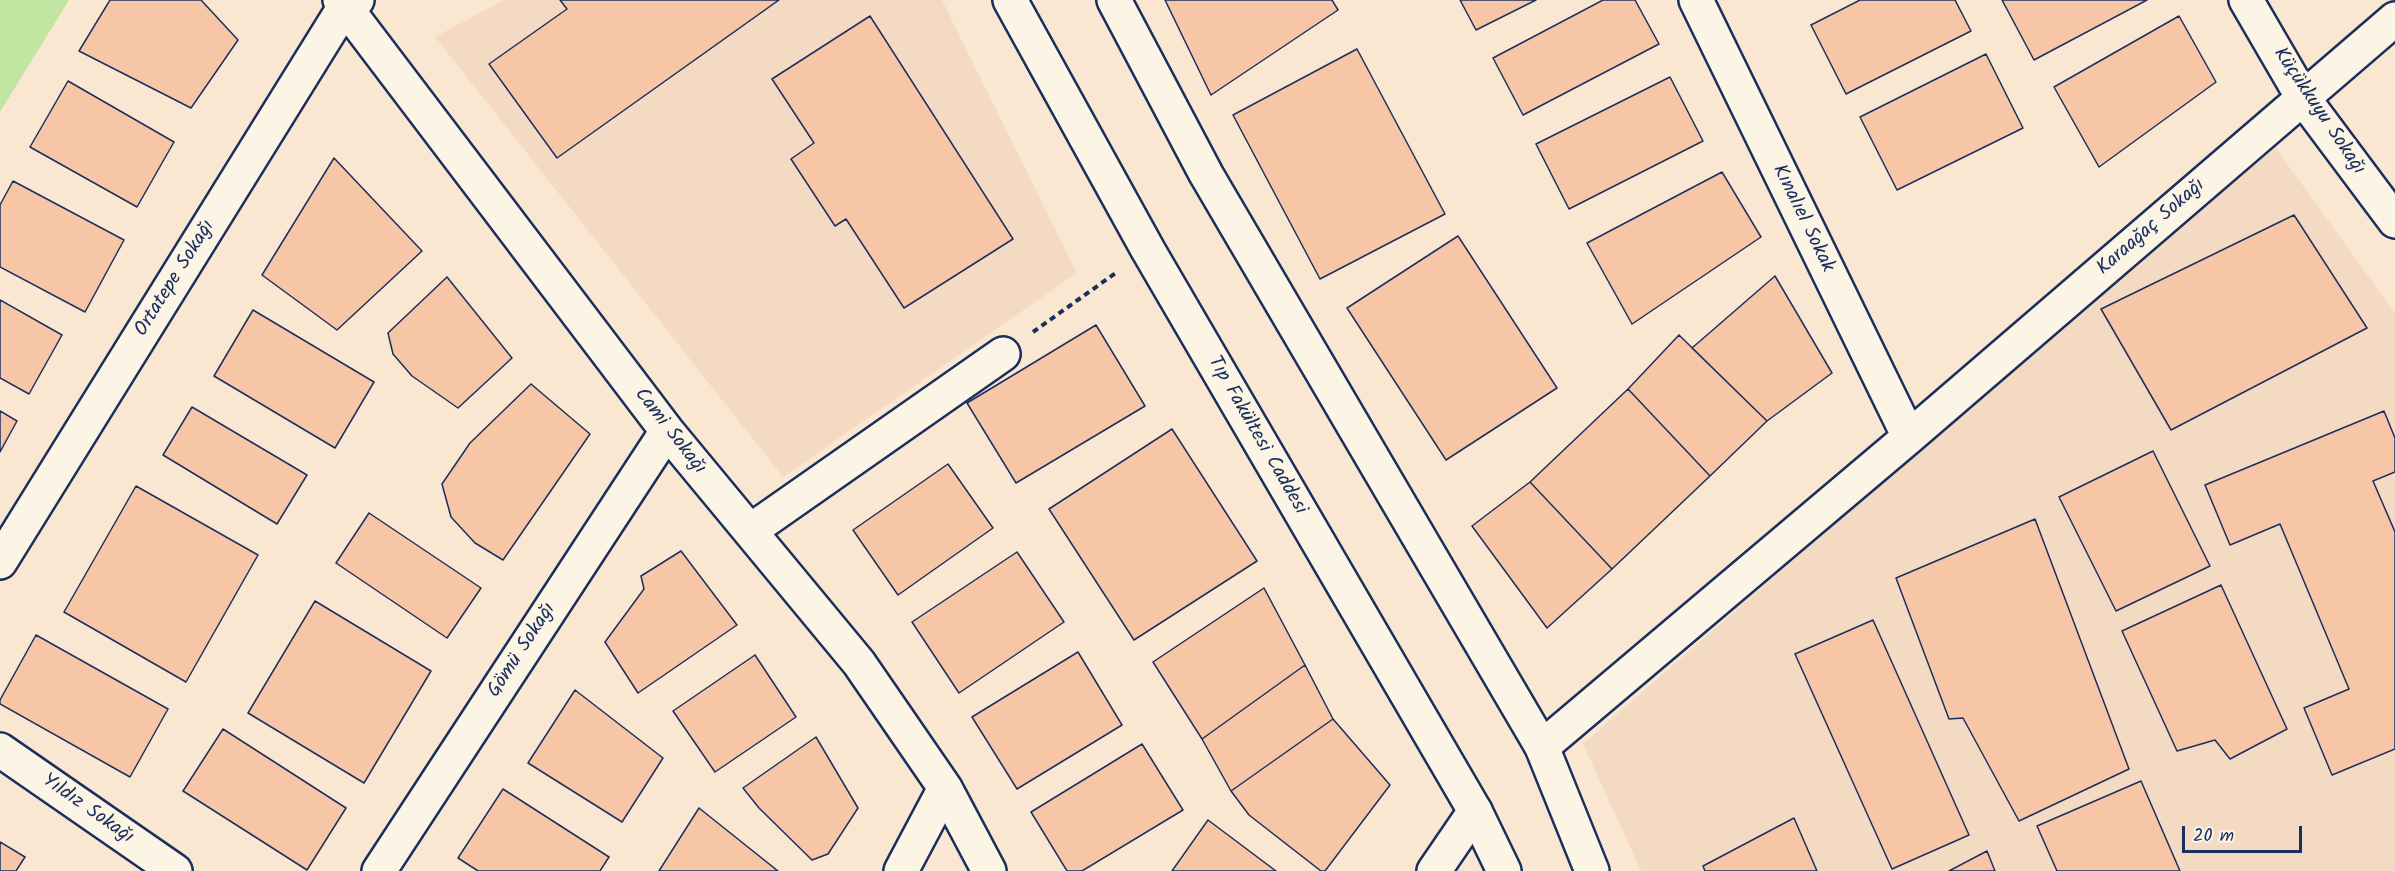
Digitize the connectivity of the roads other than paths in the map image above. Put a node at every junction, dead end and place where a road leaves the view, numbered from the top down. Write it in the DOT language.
graph roads {
  1 [pos="1010,0"];
  2 [pos="1114,0"];
  3 [pos="1696,0"];
  4 [pos="2246,0"];
  5 [pos="347,2"];
  6 [pos="2395,19"];
  7 [pos="2303,98"];
  8 [pos="2395,221"];
  9 [pos="1004,354"];
  10 [pos="667,431"];
  11 [pos="1909,437"];
  12 [pos="750,531"];
  13 [pos="0,562"];
  14 [pos="1542,747"];
  15 [pos="0,750"];
  16 [pos="945,788"];
  17 [pos="1475,811"];
  18 [pos="175,871"];
  19 [pos="379,871"];
  20 [pos="902,871"];
  21 [pos="989,871"];
  22 [pos="1434,871"];
  23 [pos="1504,871"];
  24 [pos="1592,871"];
  1 -- 17 [label="street, Tıp Fakültesi Caddesi"];
  2 -- 14 [label="street"];
  3 -- 11 [label="street, Kınalıel Sokak"];
  4 -- 7 [label="street, Küçükkuyu Sokağı"];
  5 -- 10 [label="street, Cami Sokağı"];
  5 -- 13 [label="street, Ortatepe Sokağı"];
  6 -- 7 [label="street, Karaağaç Sokağı"];
  7 -- 8 [label="street, Küçükkuyu Sokağı"];
  7 -- 11 [label="street, Karaağaç Sokağı"];
  9 -- 12 [label="street"];
  10 -- 12 [label="street, Cami Sokağı"];
  10 -- 19 [label="street, Gömü Sokağı"];
  11 -- 14 [label="street, Karaağaç Sokağı"];
  12 -- 16 [label="street, Cami Sokağı"];
  14 -- 24 [label="street"];
  15 -- 18 [label="street, Yıldız Sokağı"];
  16 -- 20 [label="street"];
  16 -- 21 [label="street, Cami Sokağı"];
  17 -- 22 [label="street"];
  17 -- 23 [label="street, Tıp Fakültesi Caddesi"];
}
